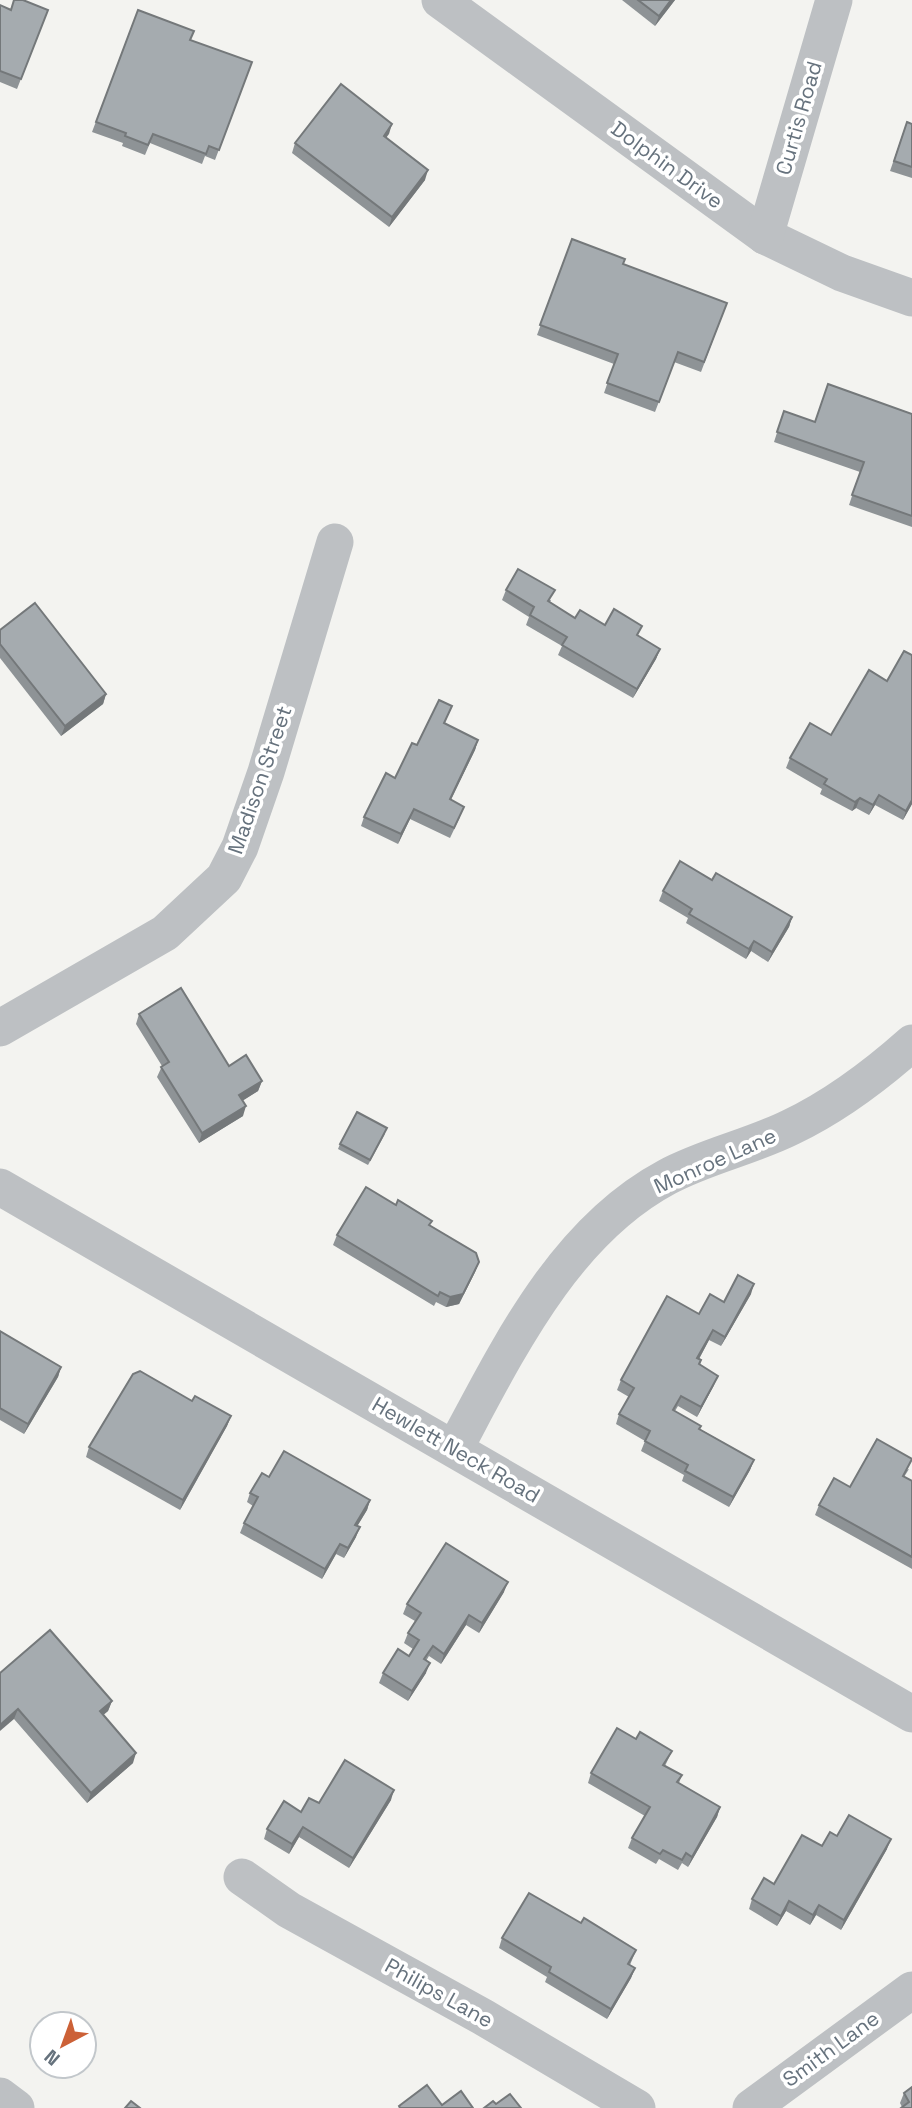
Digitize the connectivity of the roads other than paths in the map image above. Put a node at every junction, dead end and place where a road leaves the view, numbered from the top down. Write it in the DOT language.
graph roads {
  1 [pos="440,0"];
  2 [pos="834,0"];
  3 [pos="765,236"];
  4 [pos="912,298"];
  5 [pos="335,542"];
  6 [pos="0,1028"];
  7 [pos="912,1043"];
  8 [pos="0,1187"];
  9 [pos="455,1448"];
  10 [pos="912,1714"];
  11 [pos="242,1877"];
  12 [pos="912,1990"];
  13 [pos="0,2096"];
  14 [pos="16,2108"];
  15 [pos="637,2108"];
  16 [pos="751,2108"];
  1 -- 3 [label="street, Dolphin Drive"];
  2 -- 3 [label="street, Curtis Road"];
  3 -- 4 [label="street, Dolphin Drive"];
  5 -- 6 [label="street, Madison Street"];
  7 -- 9 [label="street, Monroe Lane"];
  8 -- 9 [label="street, Hewlett Neck Road"];
  9 -- 10 [label="street, Hewlett Neck Road"];
  11 -- 15 [label="street, Philips Lane"];
  12 -- 16 [label="street, Smith Lane"];
  13 -- 14 [label="street"];
}
